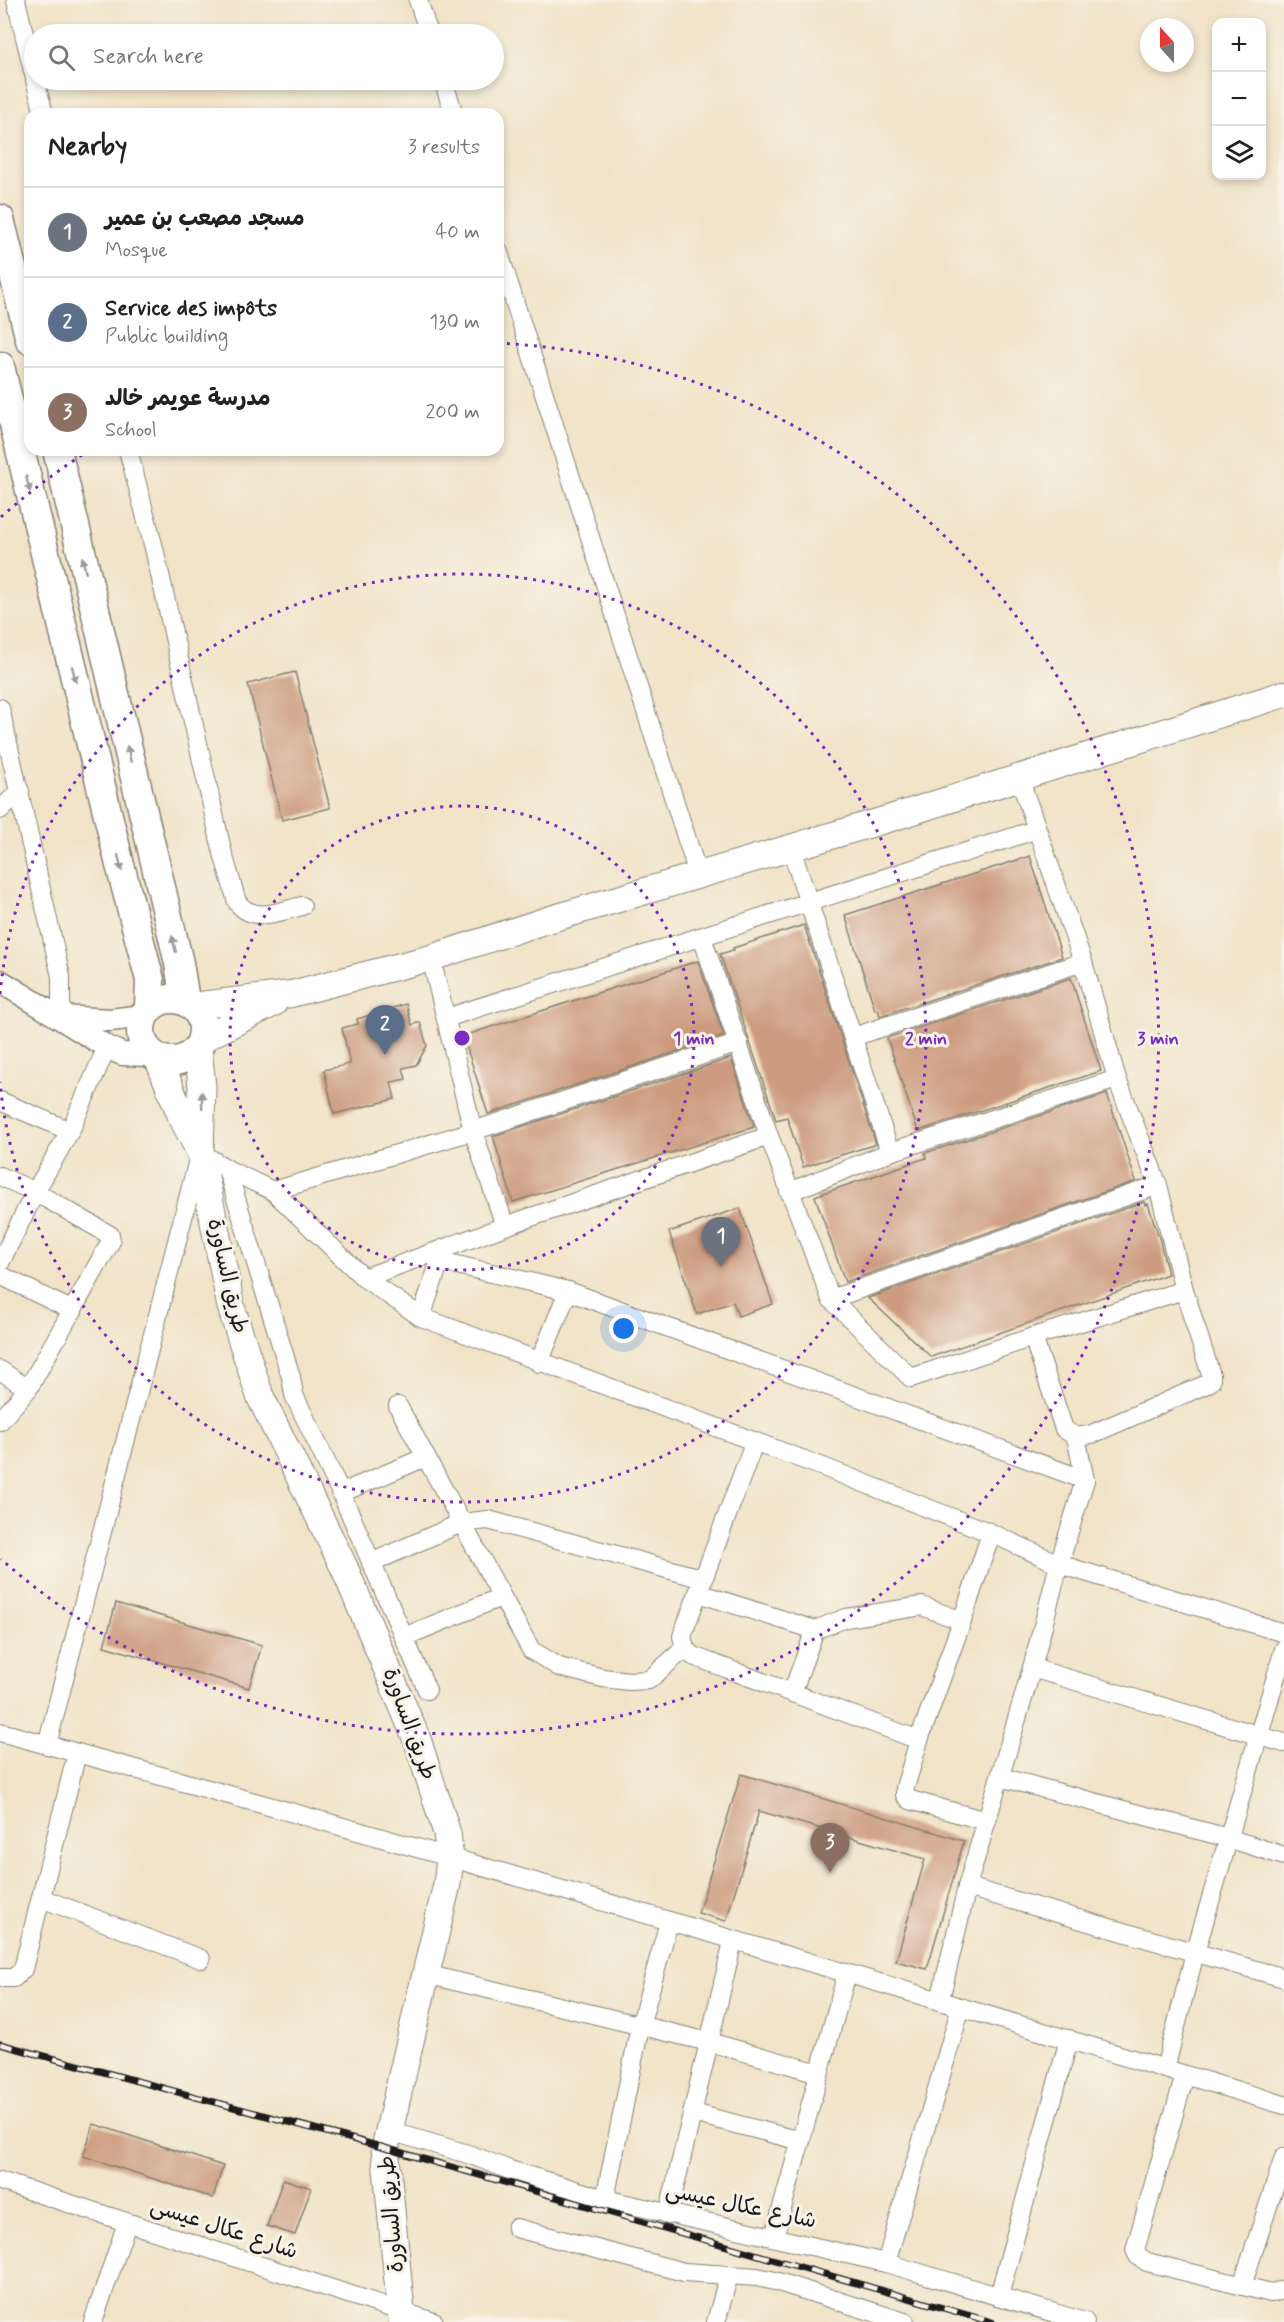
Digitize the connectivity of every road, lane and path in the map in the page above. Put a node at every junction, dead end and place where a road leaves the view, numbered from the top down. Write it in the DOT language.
graph roads {
  1 [pos="16,0"];
  2 [pos="418,0"];
  3 [pos="426,24"];
  4 [pos="24,32"];
  5 [pos="38,90"];
  6 [pos="446,90"];
  7 [pos="43,108"];
  8 [pos="452,108"];
  9 [pos="0,219"];
  10 [pos="504,269"];
  11 [pos="24,316"];
  12 [pos="0,366"];
  13 [pos="58,456"];
  14 [pos="130,456"];
  15 [pos="1284,694"];
  16 [pos="0,708"];
  17 [pos="1019,777"];
  18 [pos="20,791"];
  19 [pos="0,810"];
  20 [pos="1035,830"];
  21 [pos="791,848"];
  22 [pos="698,874"];
  23 [pos="809,902"];
  24 [pos="302,906"];
  25 [pos="702,937"];
  26 [pos="431,958"];
  27 [pos="1083,962"];
  28 [pos="0,981"];
  29 [pos="291,994"];
  30 [pos="189,1004"];
  31 [pos="146,1012"];
  32 [pos="61,1017"];
  33 [pos="446,1018"];
  34 [pos="853,1037"];
  35 [pos="740,1043"];
  36 [pos="200,1044"];
  37 [pos="107,1047"];
  38 [pos="155,1056"];
  39 [pos="1117,1079"];
  40 [pos="0,1101"];
  41 [pos="70,1131"];
  42 [pos="473,1131"];
  43 [pos="769,1136"];
  44 [pos="200,1152"];
  45 [pos="890,1152"];
  46 [pos="227,1169"];
  47 [pos="0,1176"];
  48 [pos="1158,1185"];
  49 [pos="273,1191"];
  50 [pos="35,1192"];
  51 [pos="789,1192"];
  52 [pos="505,1226"];
  53 [pos="435,1257"];
  54 [pos="0,1263"];
  55 [pos="0,1275"];
  56 [pos="364,1278"];
  57 [pos="1184,1290"];
  58 [pos="568,1291"];
  59 [pos="831,1299"];
  60 [pos="73,1311"];
  61 [pos="421,1317"];
  62 [pos="1033,1337"];
  63 [pos="539,1363"];
  64 [pos="0,1370"];
  65 [pos="28,1389"];
  66 [pos="398,1406"];
  67 [pos="0,1422"];
  68 [pos="1076,1437"];
  69 [pos="754,1443"];
  70 [pos="426,1457"];
  71 [pos="1085,1480"];
  72 [pos="341,1493"];
  73 [pos="461,1523"];
  74 [pos="991,1533"];
  75 [pos="371,1563"];
  76 [pos="1059,1564"];
  77 [pos="701,1586"];
  78 [pos="501,1597"];
  79 [pos="962,1621"];
  80 [pos="815,1630"];
  81 [pos="1284,1633"];
  82 [pos="404,1637"];
  83 [pos="685,1648"];
  84 [pos="1284,1648"];
  85 [pos="1032,1668"];
  86 [pos="427,1690"];
  87 [pos="792,1693"];
  88 [pos="0,1732"];
  89 [pos="1259,1735"];
  90 [pos="919,1740"];
  91 [pos="1284,1743"];
  92 [pos="47,1745"];
  93 [pos="77,1753"];
  94 [pos="1000,1777"];
  95 [pos="986,1821"];
  96 [pos="1228,1838"];
  97 [pos="1284,1856"];
  98 [pos="450,1859"];
  99 [pos="967,1887"];
  100 [pos="41,1898"];
  101 [pos="669,1922"];
  102 [pos="733,1941"];
  103 [pos="1195,1953"];
  104 [pos="201,1959"];
  105 [pos="425,1974"];
  106 [pos="847,1974"];
  107 [pos="0,1978"];
  108 [pos="1284,1978"];
  109 [pos="940,2000"];
  110 [pos="961,2007"];
  111 [pos="640,2026"];
  112 [pos="1069,2039"];
  113 [pos="709,2042"];
  114 [pos="1165,2069"];
  115 [pos="819,2073"];
  116 [pos="1185,2075"];
  117 [pos="1284,2105"];
  118 [pos="693,2113"];
  119 [pos="390,2131"];
  120 [pos="801,2142"];
  121 [pos="1284,2157"];
  122 [pos="0,2181"];
  123 [pos="605,2199"];
  124 [pos="668,2215"];
  125 [pos="127,2223"];
  126 [pos="516,2228"];
  127 [pos="774,2237"];
  128 [pos="886,2264"];
  129 [pos="729,2275"];
  130 [pos="1242,2286"];
  131 [pos="1284,2290"];
  132 [pos="999,2296"];
  133 [pos="401,2316"];
  134 [pos="93,2322"];
  135 [pos="434,2322"];
  136 [pos="716,2322"];
  137 [pos="906,2322"];
  138 [pos="1085,2322"];
  1 -- 4 [label="street"];
  2 -- 3 [label="street"];
  5 -- 7 [label="street"];
  6 -- 8 [label="street"];
  9 -- 11 [label="highway"];
  10 -- 22 [label="street"];
  12 -- 31 [label="highway, one-way"];
  30 -- 13 [label="highway, one-way"];
  14 -- 24 [label="street"];
  15 -- 17 [label="main road"];
  16 -- 18 [label="street"];
  17 -- 20 [label="street"];
  17 -- 21 [label="main road"];
  18 -- 19 [label="street"];
  18 -- 32 [label="street"];
  20 -- 23 [label="street"];
  20 -- 27 [label="street"];
  21 -- 22 [label="main road"];
  21 -- 23 [label="street"];
  22 -- 26 [label="main road"];
  23 -- 25 [label="street"];
  23 -- 34 [label="street"];
  25 -- 33 [label="street"];
  25 -- 35 [label="street"];
  26 -- 29 [label="main road"];
  26 -- 33 [label="street"];
  27 -- 34 [label="street"];
  27 -- 39 [label="street"];
  28 -- 32 [label="street"];
  29 -- 30 [label="main road"];
  29 -- 36 [label="main road"];
  30 -- 31 [label="highway"];
  30 -- 36 [label="highway"];
  31 -- 32 [label="street"];
  31 -- 38 [label="highway"];
  32 -- 37 [label="street"];
  33 -- 42 [label="street"];
  34 -- 45 [label="street"];
  35 -- 42 [label="street"];
  35 -- 43 [label="street"];
  36 -- 38 [label="highway"];
  44 -- 36 [label="main road, one-way"];
  37 -- 38 [label="street"];
  37 -- 41 [label="street"];
  38 -- 44 [label="main road"];
  39 -- 45 [label="street"];
  39 -- 48 [label="street"];
  40 -- 41 [label="street"];
  41 -- 50 [label="street"];
  42 -- 49 [label="street"];
  42 -- 52 [label="street"];
  43 -- 51 [label="street"];
  43 -- 52 [label="street"];
  44 -- 46 [label="street"];
  44 -- 92 [label="street"];
  44 -- 98 [label="main road, طريق الساورة"];
  45 -- 51 [label="street"];
  46 -- 49 [label="street"];
  46 -- 72 [label="street"];
  47 -- 50 [label="street"];
  48 -- 57 [label="street"];
  48 -- 59 [label="street"];
  49 -- 56 [label="street"];
  50 -- 54 [label="street"];
  50 -- 60 [label="street"];
  51 -- 59 [label="street"];
  52 -- 53 [label="street"];
  53 -- 56 [label="street"];
  53 -- 58 [label="street"];
  53 -- 61 [label="street"];
  55 -- 60 [label="street"];
  56 -- 61 [label="street"];
  57 -- 62 [label="street"];
  57 -- 68 [label="street"];
  58 -- 63 [label="street"];
  58 -- 71 [label="street"];
  59 -- 62 [label="street"];
  60 -- 65 [label="street"];
  61 -- 63 [label="street"];
  62 -- 68 [label="street"];
  63 -- 69 [label="street"];
  64 -- 65 [label="street"];
  65 -- 67 [label="street"];
  66 -- 70 [label="street"];
  68 -- 71 [label="street"];
  69 -- 74 [label="street"];
  69 -- 77 [label="street"];
  70 -- 72 [label="street"];
  70 -- 73 [label="street"];
  71 -- 76 [label="street"];
  72 -- 75 [label="street"];
  73 -- 75 [label="street"];
  73 -- 77 [label="street"];
  73 -- 78 [label="street"];
  74 -- 76 [label="street"];
  74 -- 79 [label="street"];
  75 -- 82 [label="street"];
  76 -- 81 [label="street"];
  76 -- 85 [label="street"];
  77 -- 80 [label="street"];
  77 -- 83 [label="street"];
  78 -- 82 [label="street"];
  78 -- 83 [label="street"];
  79 -- 80 [label="street"];
  79 -- 90 [label="street"];
  80 -- 87 [label="street"];
  82 -- 86 [label="street"];
  83 -- 87 [label="street"];
  84 -- 89 [label="street"];
  85 -- 89 [label="street"];
  85 -- 94 [label="street"];
  87 -- 90 [label="street"];
  88 -- 92 [label="street"];
  89 -- 91 [label="street"];
  89 -- 96 [label="street"];
  90 -- 95 [label="street"];
  92 -- 93 [label="street"];
  93 -- 98 [label="street"];
  93 -- 100 [label="street"];
  94 -- 95 [label="street"];
  94 -- 96 [label="street"];
  95 -- 99 [label="street"];
  96 -- 97 [label="street"];
  96 -- 103 [label="street"];
  98 -- 101 [label="street"];
  98 -- 105 [label="main road, طريق الساورة"];
  99 -- 103 [label="street"];
  99 -- 109 [label="street"];
  100 -- 104 [label="street"];
  100 -- 107 [label="street"];
  101 -- 102 [label="street"];
  101 -- 111 [label="street"];
  102 -- 106 [label="street"];
  102 -- 113 [label="street"];
  103 -- 108 [label="street"];
  103 -- 114 [label="street"];
  105 -- 111 [label="street"];
  105 -- 119 [label="main road, طريق الساورة"];
  106 -- 109 [label="street"];
  106 -- 115 [label="street"];
  109 -- 110 [label="street"];
  110 -- 112 [label="street"];
  110 -- 128 [label="street"];
  111 -- 113 [label="street"];
  111 -- 123 [label="street"];
  112 -- 114 [label="street"];
  112 -- 132 [label="street"];
  113 -- 115 [label="street"];
  113 -- 118 [label="street"];
  114 -- 116 [label="street"];
  115 -- 120 [label="street"];
  116 -- 117 [label="street"];
  116 -- 130 [label="street"];
  118 -- 120 [label="street"];
  118 -- 124 [label="street"];
  119 -- 123 [label="street, شارع عكال عيسى"];
  119 -- 133 [label="main road, طريق الساورة"];
  120 -- 127 [label="street"];
  121 -- 130 [label="street"];
  122 -- 125 [label="street, شارع عكال عيسى"];
  123 -- 124 [label="street, شارع عكال عيسى"];
  124 -- 127 [label="street, شارع عكال عيسى"];
  125 -- 133 [label="street, شارع عكال عيسى"];
  125 -- 134 [label="street"];
  126 -- 129 [label="street"];
  127 -- 128 [label="street, شارع عكال عيسى"];
  128 -- 132 [label="street, شارع عكال عيسى"];
  129 -- 136 [label="street"];
  129 -- 137 [label="street"];
  130 -- 131 [label="street"];
  132 -- 138 [label="street, شارع عكال عيسى"];
  133 -- 135 [label="street, شارع عكال عيسى"];
}
